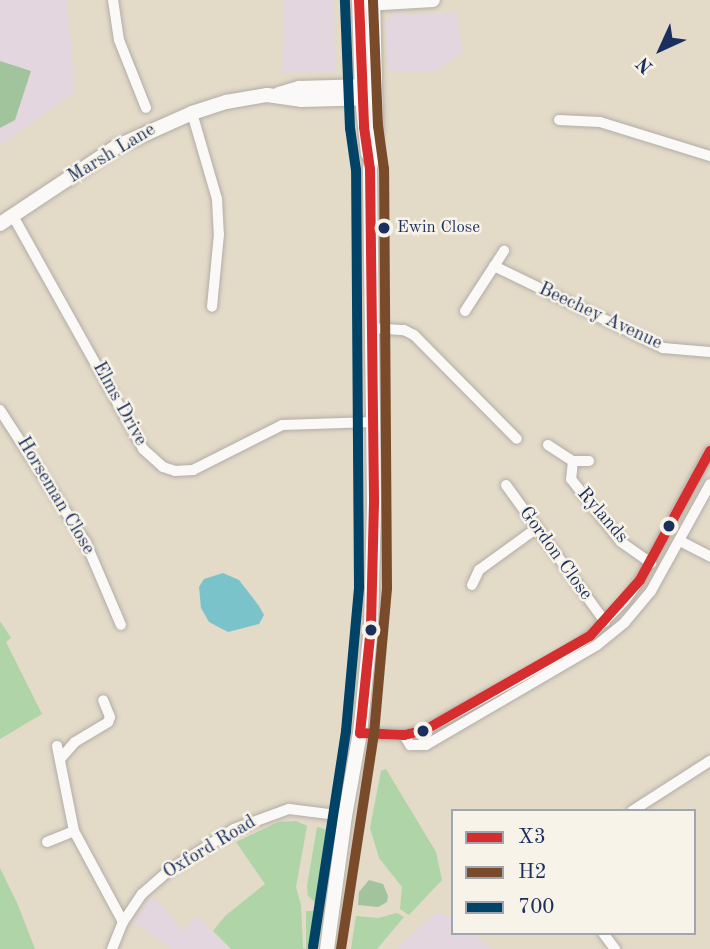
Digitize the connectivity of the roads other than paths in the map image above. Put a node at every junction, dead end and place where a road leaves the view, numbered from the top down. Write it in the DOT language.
graph roads {
  1 [pos="113,0"];
  2 [pos="433,0"];
  3 [pos="365,4"];
  4 [pos="368,92"];
  5 [pos="146,108"];
  6 [pos="192,113"];
  7 [pos="559,120"];
  8 [pos="710,156"];
  9 [pos="370,169"];
  10 [pos="6,220"];
  11 [pos="505,251"];
  12 [pos="494,265"];
  13 [pos="212,307"];
  14 [pos="465,311"];
  15 [pos="372,328"];
  16 [pos="710,352"];
  17 [pos="0,410"];
  18 [pos="373,422"];
  19 [pos="517,439"];
  20 [pos="548,445"];
  21 [pos="710,451"];
  22 [pos="573,460"];
  23 [pos="589,461"];
  24 [pos="710,484"];
  25 [pos="506,485"];
  26 [pos="537,528"];
  27 [pos="680,541"];
  28 [pos="710,556"];
  29 [pos="651,563"];
  30 [pos="472,585"];
  31 [pos="625,600"];
  32 [pos="637,609"];
  33 [pos="605,622"];
  34 [pos="121,625"];
  35 [pos="103,700"];
  36 [pos="360,733"];
  37 [pos="404,735"];
  38 [pos="57,746"];
  39 [pos="61,758"];
  40 [pos="710,761"];
  41 [pos="635,809"];
  42 [pos="345,816"];
  43 [pos="74,831"];
  44 [pos="47,842"];
  45 [pos="123,922"];
  46 [pos="112,949"];
  47 [pos="327,949"];
  1 -- 5 [label="street"];
  2 -- 3 [label="main road"];
  3 -- 4 [label="main road"];
  4 -- 6 [label="main road, Marsh Lane"];
  4 -- 9 [label="main road"];
  4 -- 9 [label="main road"];
  6 -- 10 [label="main road, Marsh Lane"];
  6 -- 13 [label="street"];
  7 -- 8 [label="street"];
  9 -- 15 [label="main road"];
  10 -- 18 [label="street, Elms Drive"];
  11 -- 12 [label="street"];
  12 -- 14 [label="street"];
  12 -- 16 [label="street, Beechey Avenue"];
  15 -- 18 [label="main road"];
  15 -- 19 [label="street"];
  17 -- 34 [label="street, Horseman Close"];
  18 -- 36 [label="main road"];
  20 -- 22 [label="street, Rylands"];
  21 -- 29 [label="street"];
  22 -- 23 [label="street, Rylands"];
  22 -- 29 [label="street, Rylands"];
  24 -- 27 [label="street"];
  25 -- 26 [label="street, Gordon Close"];
  26 -- 30 [label="street"];
  26 -- 33 [label="street, Gordon Close"];
  27 -- 28 [label="street"];
  27 -- 32 [label="street"];
  29 -- 31 [label="street"];
  31 -- 32 [label="street"];
  31 -- 33 [label="street"];
  32 -- 37 [label="street"];
  33 -- 37 [label="street"];
  35 -- 39 [label="street"];
  36 -- 37 [label="street"];
  36 -- 42 [label="main road"];
  38 -- 39 [label="street"];
  39 -- 43 [label="street"];
  40 -- 41 [label="street"];
  42 -- 45 [label="street, Oxford Road"];
  42 -- 47 [label="main road"];
  43 -- 44 [label="street"];
  43 -- 45 [label="street"];
  45 -- 46 [label="street, Oxford Road"];
}
